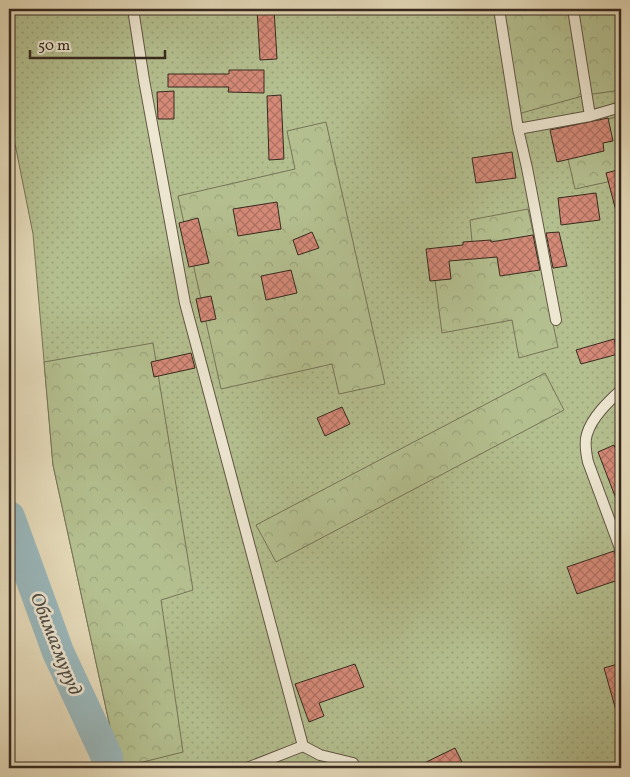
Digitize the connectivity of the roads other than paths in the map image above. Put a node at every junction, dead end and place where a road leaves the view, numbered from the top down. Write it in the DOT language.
graph roads {
  1 [pos="133,9"];
  2 [pos="499,9"];
  3 [pos="573,9"];
  4 [pos="621,107"];
  5 [pos="590,116"];
  6 [pos="518,129"];
  7 [pos="556,320"];
  8 [pos="621,390"];
  9 [pos="621,551"];
  10 [pos="303,746"];
  11 [pos="247,768"];
  12 [pos="356,768"];
  1 -- 10 [label="lane"];
  2 -- 6 [label="lane"];
  3 -- 5 [label="lane"];
  4 -- 5 [label="lane"];
  5 -- 6 [label="lane"];
  6 -- 7 [label="lane"];
  8 -- 9 [label="lane"];
  10 -- 11 [label="lane"];
  10 -- 12 [label="lane"];
}
